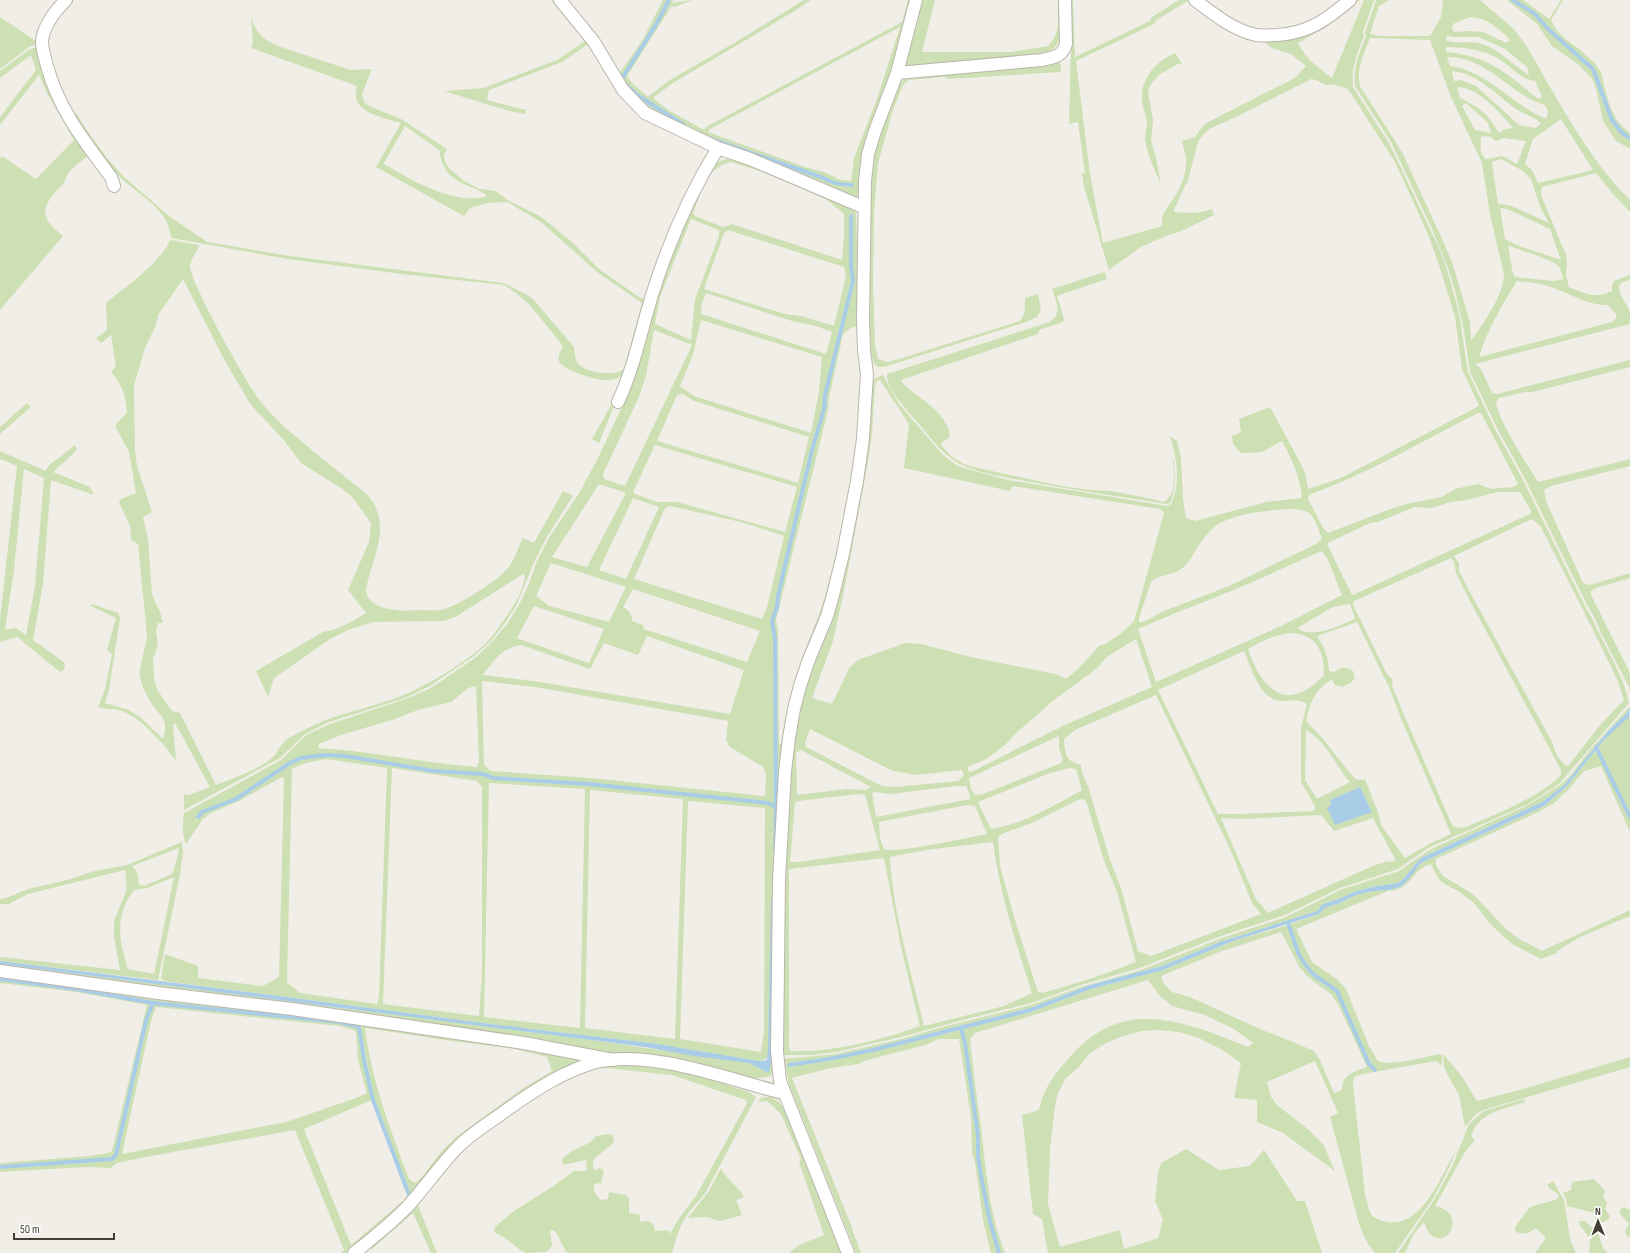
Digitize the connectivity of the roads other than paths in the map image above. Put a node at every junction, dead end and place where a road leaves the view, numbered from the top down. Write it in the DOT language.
graph roads {
  1 [pos="66,0"];
  2 [pos="560,0"];
  3 [pos="916,0"];
  4 [pos="1065,0"];
  5 [pos="1194,0"];
  6 [pos="1350,0"];
  7 [pos="897,73"];
  8 [pos="718,148"];
  9 [pos="114,186"];
  10 [pos="863,207"];
  11 [pos="618,402"];
  12 [pos="0,971"];
  13 [pos="613,1060"];
  14 [pos="783,1093"];
  15 [pos="354,1253"];
  16 [pos="848,1253"];
  1 -- 9 [label="street"];
  2 -- 8 [label="street"];
  3 -- 7 [label="street"];
  4 -- 7 [label="street"];
  5 -- 6 [label="street"];
  7 -- 10 [label="street"];
  8 -- 10 [label="street"];
  8 -- 11 [label="street"];
  10 -- 14 [label="street"];
  12 -- 13 [label="street"];
  13 -- 14 [label="street"];
  13 -- 15 [label="street"];
  14 -- 16 [label="street"];
}
